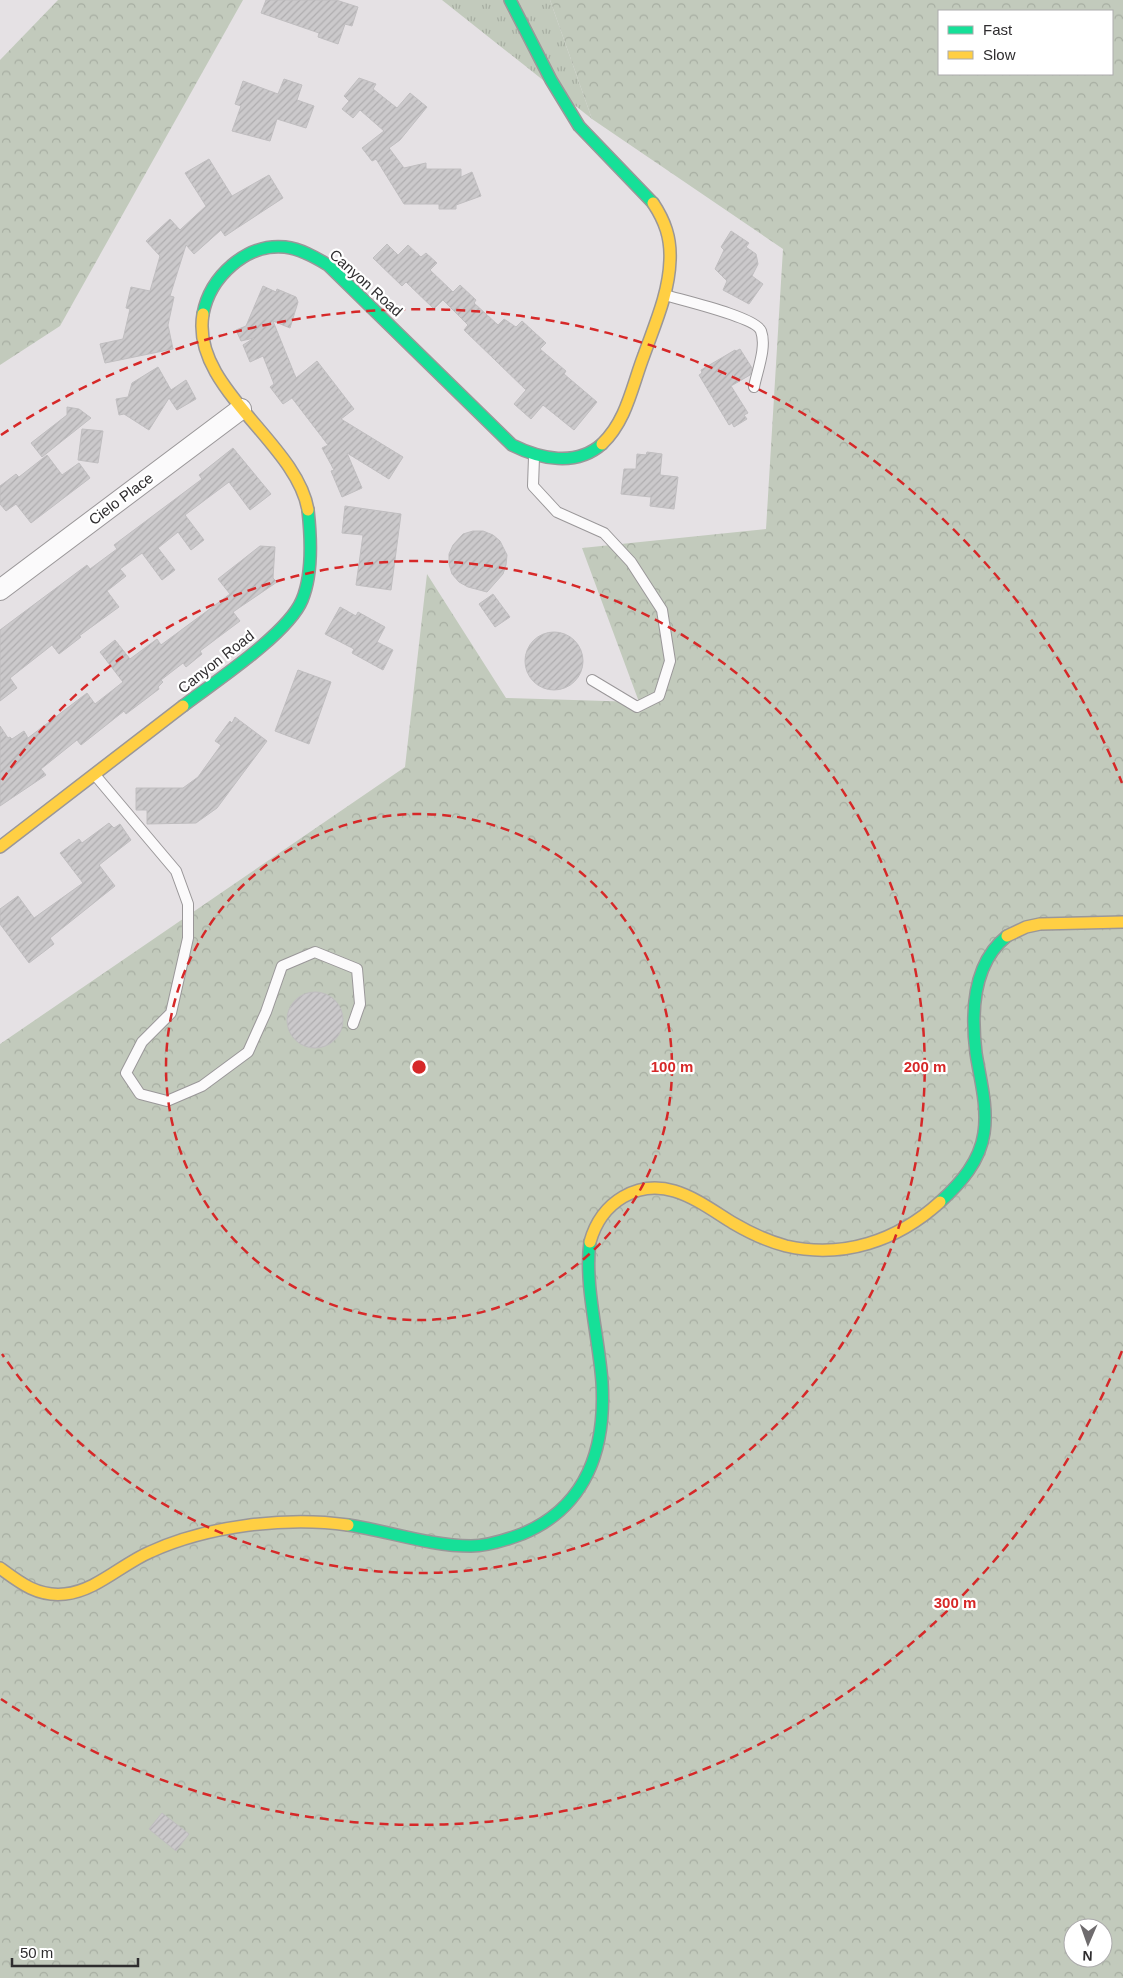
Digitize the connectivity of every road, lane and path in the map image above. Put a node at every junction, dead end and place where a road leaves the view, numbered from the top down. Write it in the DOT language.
graph roads {
  1 [pos="510,0"];
  2 [pos="664,295"];
  3 [pos="754,387"];
  4 [pos="241,408"];
  5 [pos="534,456"];
  6 [pos="0,590"];
  7 [pos="592,680"];
  8 [pos="94,774"];
  9 [pos="0,847"];
  10 [pos="1123,922"];
  11 [pos="352,1024"];
  12 [pos="0,1568"];
  1 -- 2 [label="street, Canyon Road"];
  2 -- 3 [label="lane"];
  2 -- 5 [label="street, Canyon Road"];
  4 -- 5 [label="street, Canyon Road"];
  4 -- 6 [label="street, Cielo Place"];
  4 -- 8 [label="street, Canyon Road"];
  5 -- 7 [label="lane"];
  8 -- 9 [label="street, Canyon Road"];
  8 -- 11 [label="lane"];
  10 -- 12 [label="street"];
}
